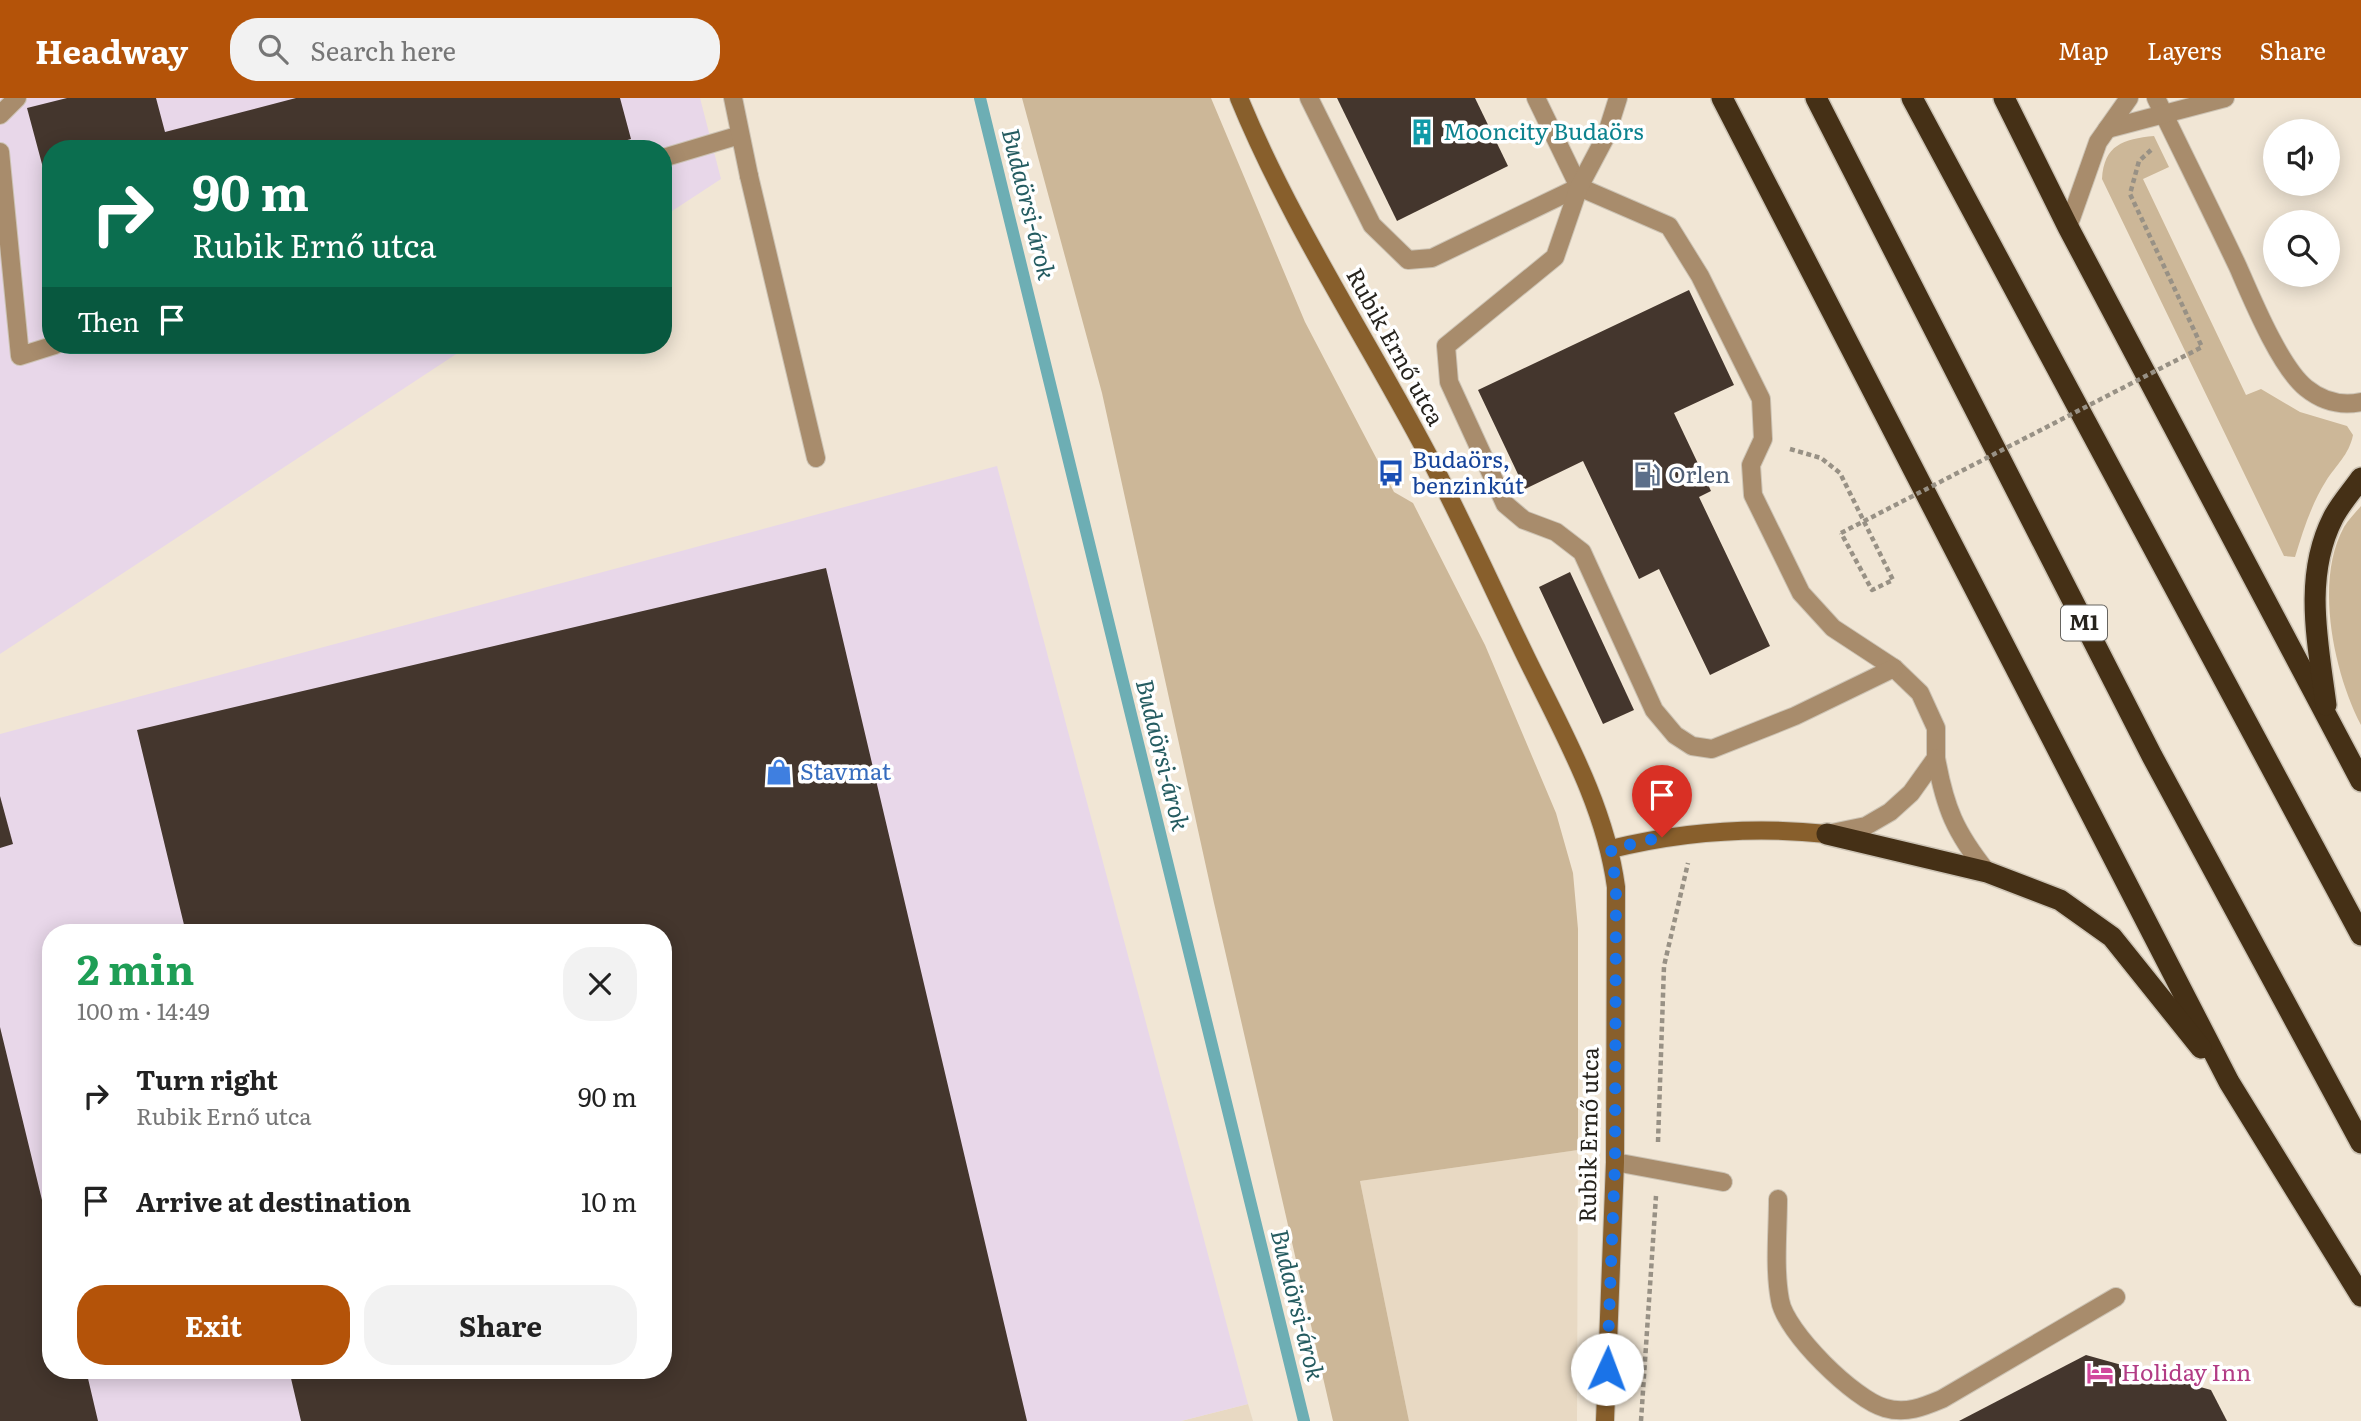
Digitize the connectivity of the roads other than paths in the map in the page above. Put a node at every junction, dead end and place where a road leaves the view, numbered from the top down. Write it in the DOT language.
graph roads {
  1 [pos="17,98"];
  2 [pos="733,98"];
  3 [pos="1239,98"];
  4 [pos="1309,98"];
  5 [pos="1536,98"];
  6 [pos="1618,98"];
  7 [pos="1721,98"];
  8 [pos="1816,98"];
  9 [pos="1912,98"];
  10 [pos="2004,98"];
  11 [pos="2129,98"];
  12 [pos="2155,98"];
  13 [pos="2225,98"];
  14 [pos="0,115"];
  15 [pos="2167,122"];
  16 [pos="2107,129"];
  17 [pos="740,135"];
  18 [pos="0,152"];
  19 [pos="672,155"];
  20 [pos="1579,187"];
  21 [pos="2068,228"];
  22 [pos="42,349"];
  23 [pos="2361,402"];
  24 [pos="816,458"];
  25 [pos="2361,478"];
  26 [pos="1894,668"];
  27 [pos="2328,721"];
  28 [pos="1936,758"];
  29 [pos="2361,781"];
  30 [pos="1828,834"];
  31 [pos="1611,849"];
  32 [pos="1987,872"];
  33 [pos="2361,936"];
  34 [pos="2229,1082"];
  35 [pos="2361,1143"];
  36 [pos="1615,1163"];
  37 [pos="1723,1182"];
  38 [pos="1778,1199"];
  39 [pos="2361,1296"];
  40 [pos="2116,1297"];
  41 [pos="1605,1421"];
  1 -- 14 [label="street"];
  2 -- 17 [label="street"];
  3 -- 31 [label="street, Rubik Ernő utca"];
  4 -- 20 [label="street"];
  5 -- 20 [label="street"];
  6 -- 20 [label="street"];
  7 -- 34 [label="highway"];
  8 -- 35 [label="highway, M1"];
  9 -- 33 [label="highway"];
  10 -- 21 [label="highway"];
  11 -- 16 [label="street"];
  12 -- 15 [label="street"];
  13 -- 15 [label="street"];
  15 -- 16 [label="street"];
  15 -- 23 [label="street"];
  16 -- 21 [label="street"];
  17 -- 19 [label="street"];
  17 -- 24 [label="street"];
  18 -- 22 [label="street"];
  20 -- 26 [label="street"];
  20 -- 26 [label="street"];
  21 -- 27 [label="highway"];
  25 -- 27 [label="highway"];
  26 -- 28 [label="street"];
  27 -- 29 [label="highway"];
  28 -- 30 [label="street"];
  28 -- 32 [label="street"];
  30 -- 31 [label="street"];
  30 -- 32 [label="highway"];
  31 -- 36 [label="street, Rubik Ernő utca"];
  32 -- 34 [label="highway"];
  34 -- 39 [label="highway"];
  36 -- 37 [label="street"];
  36 -- 41 [label="street, Rubik Ernő utca"];
  38 -- 40 [label="street"];
}
